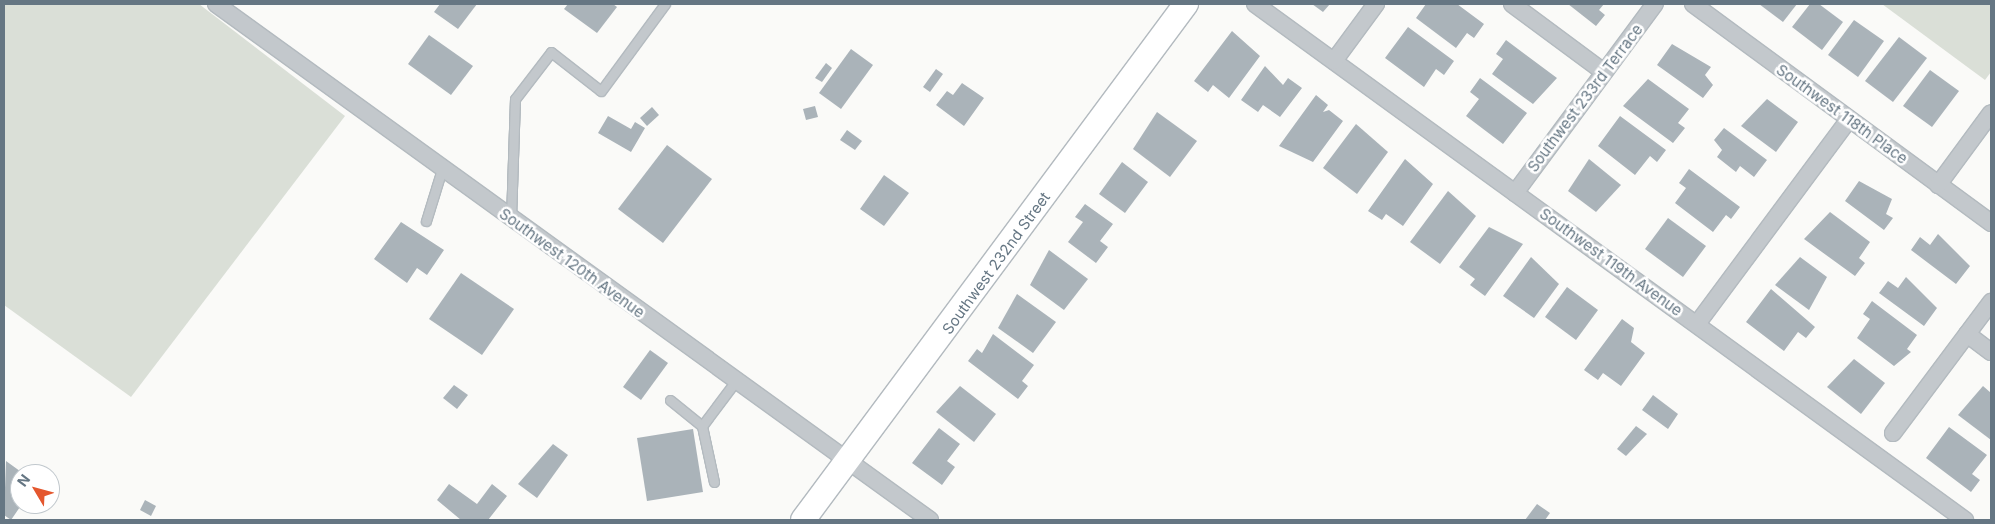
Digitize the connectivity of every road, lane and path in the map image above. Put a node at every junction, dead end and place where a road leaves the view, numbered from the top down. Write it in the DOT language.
graph roads {
  1 [pos="216,4"];
  2 [pos="665,4"];
  3 [pos="1186,4"];
  4 [pos="1255,4"];
  5 [pos="1376,4"];
  6 [pos="1512,4"];
  7 [pos="1655,4"];
  8 [pos="1693,4"];
  9 [pos="1334,61"];
  10 [pos="1604,72"];
  11 [pos="1991,113"];
  12 [pos="1849,118"];
  13 [pos="442,169"];
  14 [pos="1938,185"];
  15 [pos="1515,193"];
  16 [pos="511,219"];
  17 [pos="426,221"];
  18 [pos="1991,223"];
  19 [pos="1991,302"];
  20 [pos="1697,324"];
  21 [pos="1967,334"];
  22 [pos="1991,352"];
  23 [pos="735,382"];
  24 [pos="670,400"];
  25 [pos="702,426"];
  26 [pos="1893,433"];
  27 [pos="848,462"];
  28 [pos="714,482"];
  29 [pos="803,520"];
  30 [pos="930,520"];
  31 [pos="1965,520"];
  1 -- 13 [label="street, Southwest 120th Avenue"];
  2 -- 16 [label="lane"];
  3 -- 27 [label="street, Southwest 232nd Street"];
  4 -- 9 [label="street, Southwest 119th Avenue"];
  5 -- 9 [label="street"];
  6 -- 10 [label="street"];
  7 -- 10 [label="street, Southwest 233rd Terrace"];
  8 -- 12 [label="street, Southwest 118th Place"];
  9 -- 15 [label="street, Southwest 119th Avenue"];
  10 -- 15 [label="street, Southwest 233rd Terrace"];
  11 -- 14 [label="street"];
  12 -- 14 [label="street, Southwest 118th Place"];
  12 -- 20 [label="street"];
  13 -- 16 [label="street, Southwest 120th Avenue"];
  13 -- 17 [label="lane"];
  14 -- 18 [label="street, Southwest 118th Place"];
  15 -- 20 [label="street, Southwest 119th Avenue"];
  16 -- 23 [label="street, Southwest 120th Avenue"];
  19 -- 21 [label="street"];
  20 -- 31 [label="street, Southwest 119th Avenue"];
  21 -- 22 [label="street"];
  21 -- 26 [label="street"];
  23 -- 25 [label="lane"];
  23 -- 27 [label="street, Southwest 120th Avenue"];
  24 -- 25 [label="lane"];
  25 -- 28 [label="lane"];
  27 -- 29 [label="street, Southwest 232nd Street"];
  27 -- 30 [label="street, Southwest 120th Avenue"];
}
